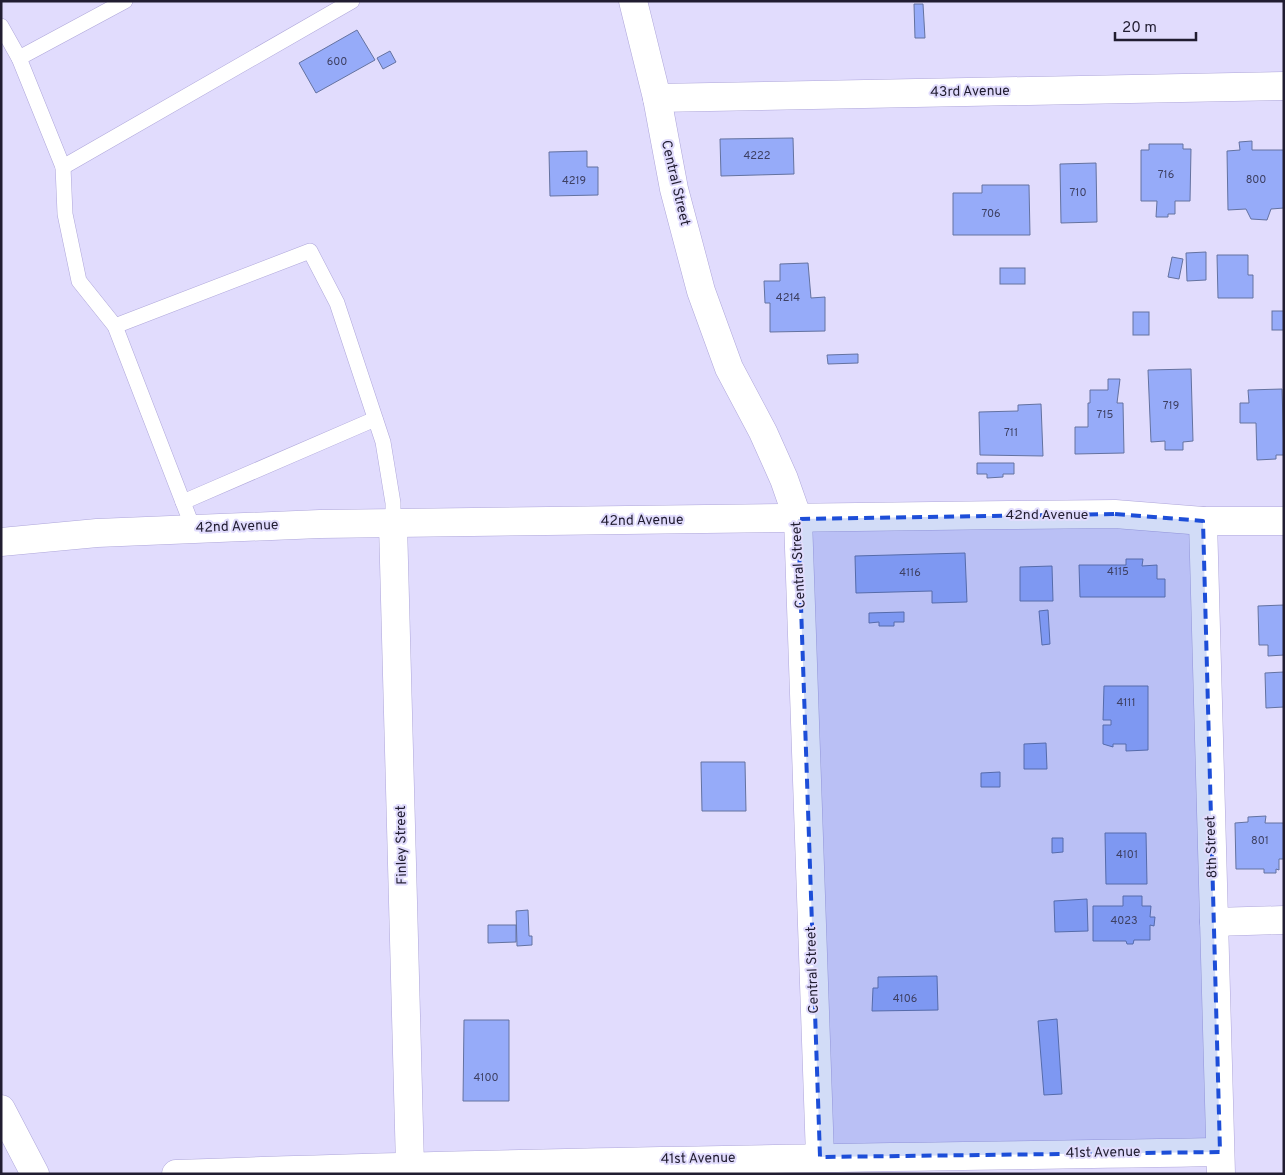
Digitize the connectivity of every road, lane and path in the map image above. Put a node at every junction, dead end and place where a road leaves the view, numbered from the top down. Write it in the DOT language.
graph roads {
  1 [pos="125,1"];
  2 [pos="352,1"];
  3 [pos="633,1"];
  4 [pos="1,26"];
  5 [pos="19,58"];
  6 [pos="1284,86"];
  7 [pos="657,98"];
  8 [pos="62,167"];
  9 [pos="115,326"];
  10 [pos="375,419"];
  11 [pos="183,502"];
  12 [pos="798,519"];
  13 [pos="1203,521"];
  14 [pos="1284,521"];
  15 [pos="394,524"];
  16 [pos="193,528"];
  17 [pos="1,542"];
  18 [pos="1284,920"];
  19 [pos="1214,922"];
  20 [pos="1,1109"];
  21 [pos="820,1157"];
  22 [pos="1221,1163"];
  23 [pos="410,1166"];
  24 [pos="35,1174"];
  25 [pos="176,1174"];
  1 -- 5 [label="lane"];
  2 -- 8 [label="lane"];
  3 -- 7 [label="street, Central Street"];
  4 -- 5 [label="lane"];
  5 -- 8 [label="lane"];
  6 -- 7 [label="street, 43rd Avenue"];
  7 -- 12 [label="street, Central Street"];
  8 -- 9 [label="lane"];
  9 -- 10 [label="lane"];
  9 -- 11 [label="lane"];
  10 -- 11 [label="lane"];
  10 -- 15 [label="lane"];
  11 -- 16 [label="lane"];
  12 -- 13 [label="street, 42nd Avenue"];
  12 -- 15 [label="street, 42nd Avenue"];
  12 -- 21 [label="street, Central Street"];
  13 -- 14 [label="street, 42nd Avenue"];
  13 -- 19 [label="street, 8th Street"];
  15 -- 16 [label="street, 42nd Avenue"];
  15 -- 23 [label="street, Finley Street"];
  16 -- 17 [label="street, 42nd Avenue"];
  18 -- 19 [label="street"];
  19 -- 22 [label="street, 8th Street"];
  20 -- 24 [label="street"];
  21 -- 22 [label="street, 41st Avenue"];
  21 -- 23 [label="street, 41st Avenue"];
  23 -- 25 [label="street, 41st Avenue"];
}
